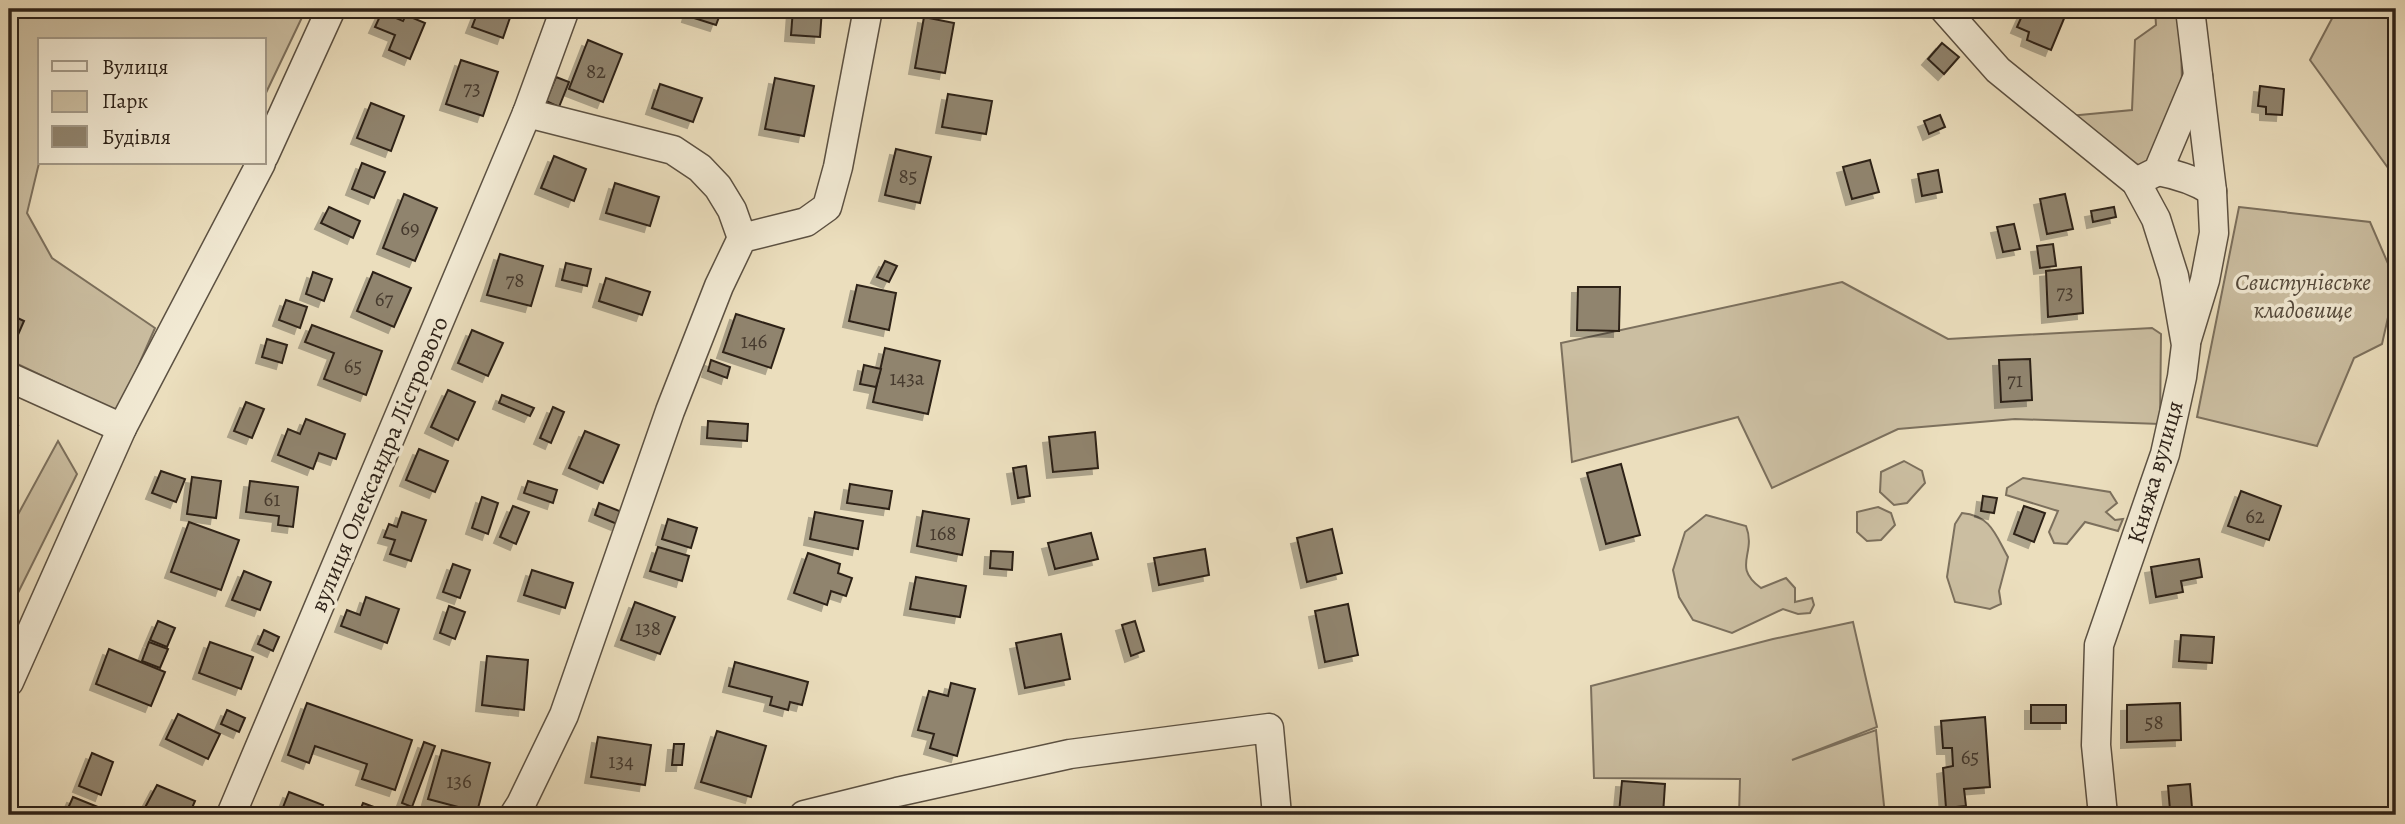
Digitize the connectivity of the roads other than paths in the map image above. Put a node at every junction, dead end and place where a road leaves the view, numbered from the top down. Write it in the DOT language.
graph roads {
  1 [pos="331,9"];
  2 [pos="565,9"];
  3 [pos="868,9"];
  4 [pos="1944,9"];
  5 [pos="2190,9"];
  6 [pos="2198,76"];
  7 [pos="527,113"];
  8 [pos="266,152"];
  9 [pos="260,164"];
  10 [pos="2147,177"];
  11 [pos="2212,191"];
  12 [pos="742,238"];
  13 [pos="2186,345"];
  14 [pos="9,377"];
  15 [pos="122,428"];
  16 [pos="9,682"];
  17 [pos="231,815"];
  18 [pos="514,815"];
  19 [pos="804,815"];
  20 [pos="1277,815"];
  21 [pos="2103,815"];
  1 -- 8 [label="street"];
  2 -- 7 [label="street, вулиця Олександра Лістрового"];
  3 -- 12 [label="street"];
  4 -- 10 [label="street, Княжа вулиця"];
  5 -- 6 [label="street"];
  6 -- 10 [label="street"];
  6 -- 11 [label="street"];
  7 -- 12 [label="street"];
  7 -- 17 [label="street, вулиця Олександра Лістрового"];
  9 -- 15 [label="street"];
  10 -- 11 [label="street"];
  10 -- 13 [label="street, Княжа вулиця"];
  11 -- 13 [label="street"];
  12 -- 18 [label="street"];
  13 -- 21 [label="street, Княжа вулиця"];
  14 -- 15 [label="street"];
  15 -- 16 [label="street"];
  19 -- 20 [label="street"];
}
